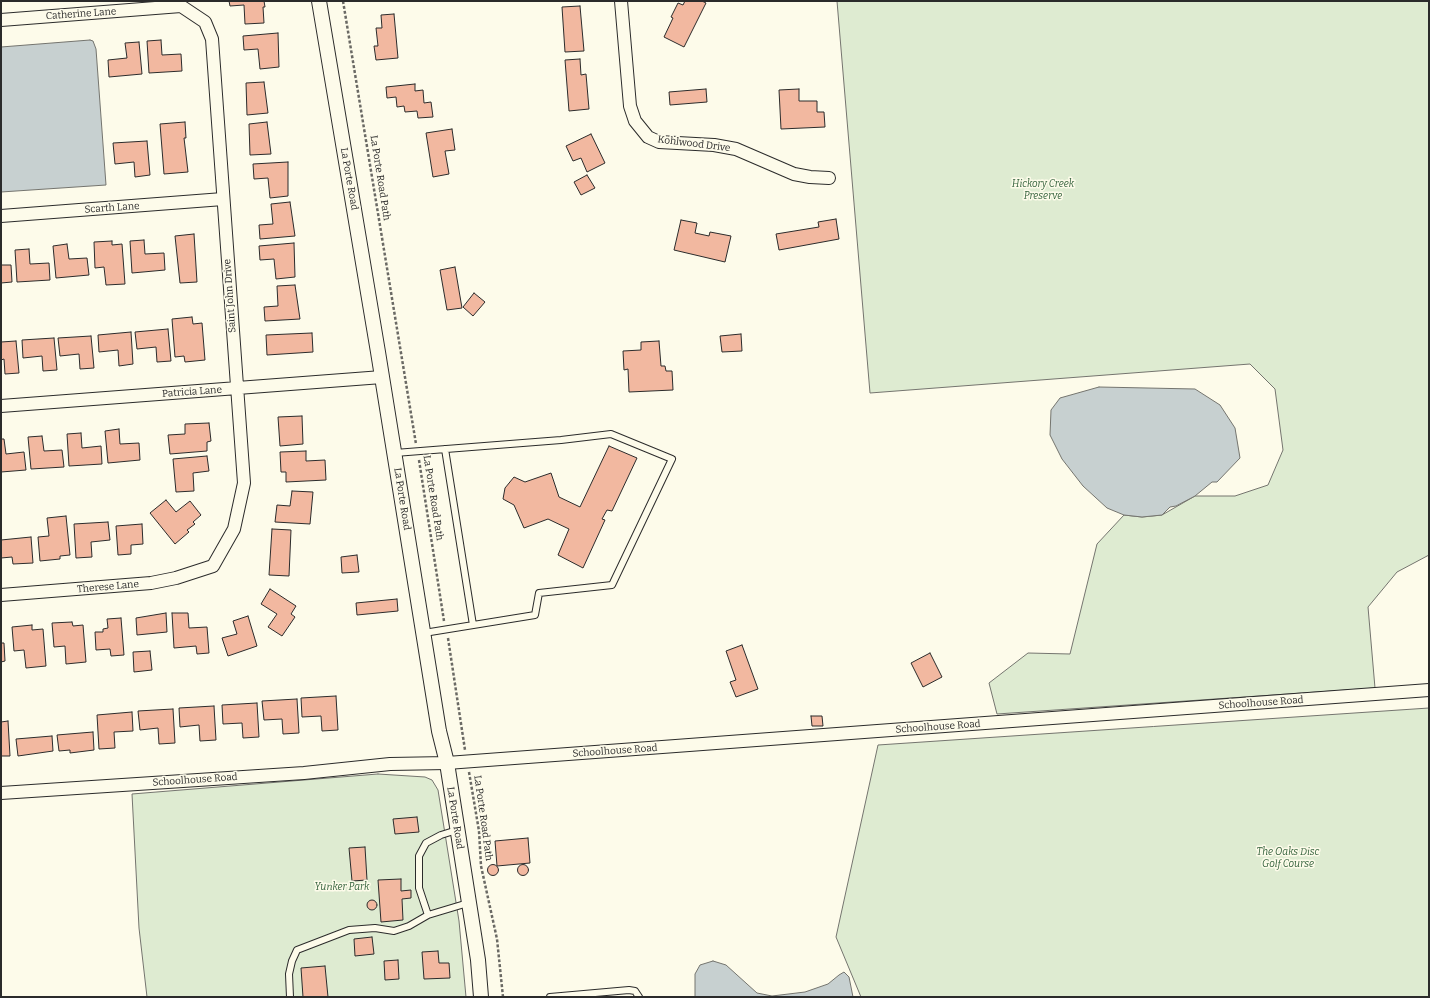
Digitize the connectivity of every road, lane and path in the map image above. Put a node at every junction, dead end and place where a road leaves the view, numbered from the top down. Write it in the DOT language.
graph roads {
  1 [pos="319,1"];
  2 [pos="343,1"];
  3 [pos="621,1"];
  4 [pos="180,4"];
  5 [pos="1,20"];
  6 [pos="205,22"];
  7 [pos="829,178"];
  8 [pos="223,199"];
  9 [pos="1,216"];
  10 [pos="382,377"];
  11 [pos="237,388"];
  12 [pos="1,406"];
  13 [pos="445,449"];
  14 [pos="418,452"];
  15 [pos="395,453"];
  16 [pos="213,566"];
  17 [pos="1,595"];
  18 [pos="473,625"];
  19 [pos="446,630"];
  20 [pos="424,633"];
  21 [pos="1429,690"];
  22 [pos="467,762"];
  23 [pos="447,764"];
  24 [pos="1,793"];
  25 [pos="456,830"];
  26 [pos="468,903"];
  27 [pos="428,915"];
  28 [pos="290,997"];
  29 [pos="481,997"];
  30 [pos="503,997"];
  31 [pos="550,997"];
  32 [pos="639,997"];
  1 -- 10 [label="street, La Porte Road"];
  2 -- 14 [label="path, La Porte Road Path"];
  3 -- 7 [label="street, Kohlwood Drive"];
  4 -- 5 [label="street, Catherine Lane"];
  4 -- 6 [label="street, Catherine Lane"];
  6 -- 8 [label="street, Saint John Drive"];
  8 -- 9 [label="street, Scarth Lane"];
  8 -- 11 [label="street, Saint John Drive"];
  10 -- 11 [label="street, Patricia Lane"];
  10 -- 15 [label="street, La Porte Road"];
  11 -- 12 [label="street, Patricia Lane"];
  11 -- 16 [label="street, Saint John Drive"];
  13 -- 14 [label="lane"];
  13 -- 18 [label="lane"];
  13 -- 18 [label="lane"];
  14 -- 15 [label="lane"];
  14 -- 19 [label="path, La Porte Road Path"];
  15 -- 20 [label="street, La Porte Road"];
  16 -- 17 [label="street, Therese Lane"];
  18 -- 19 [label="lane"];
  19 -- 20 [label="lane"];
  19 -- 22 [label="path, La Porte Road Path"];
  20 -- 23 [label="street, La Porte Road"];
  21 -- 22 [label="street, Schoolhouse Road"];
  22 -- 23 [label="street, Schoolhouse Road"];
  22 -- 30 [label="path, La Porte Road Path"];
  23 -- 24 [label="street, Schoolhouse Road"];
  23 -- 25 [label="street, La Porte Road"];
  25 -- 26 [label="street, La Porte Road"];
  25 -- 27 [label="lane"];
  26 -- 27 [label="lane"];
  26 -- 29 [label="street, La Porte Road"];
  27 -- 28 [label="lane"];
  31 -- 32 [label="lane"];
}
